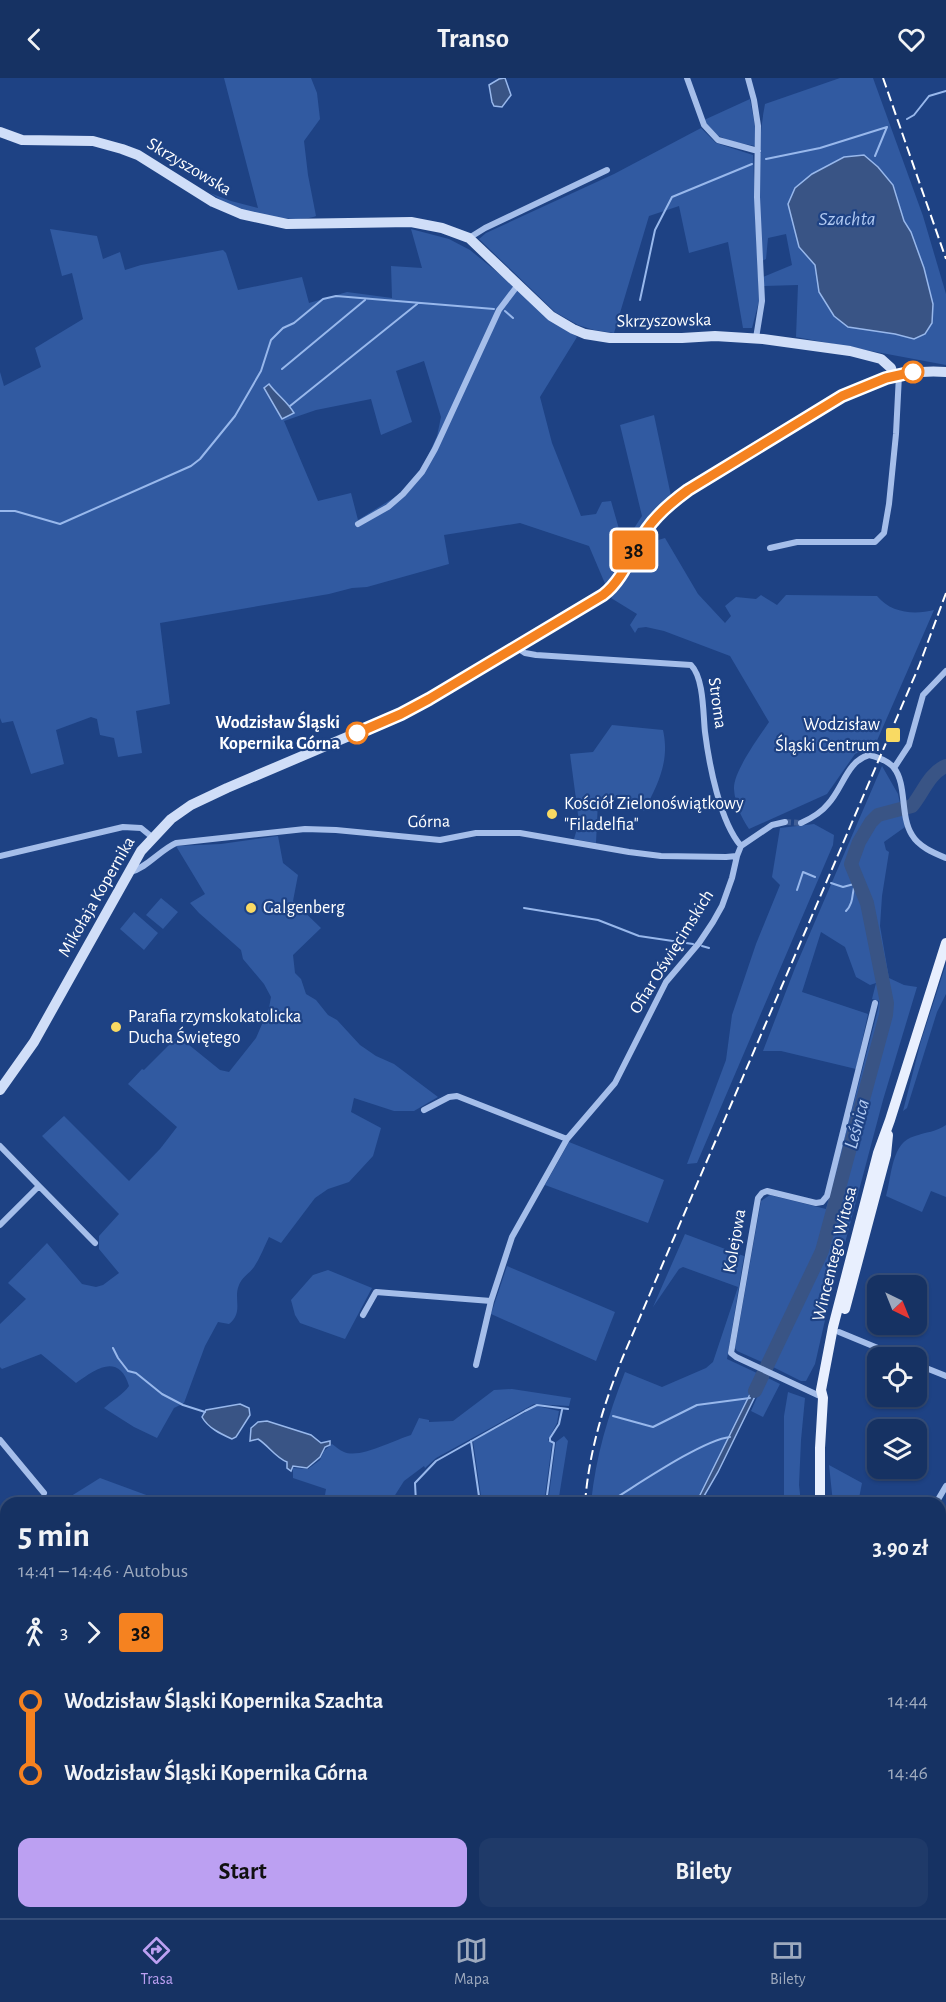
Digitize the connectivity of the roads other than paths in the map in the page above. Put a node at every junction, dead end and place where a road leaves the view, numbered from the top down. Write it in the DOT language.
graph roads {
  1 [pos="687,78"];
  2 [pos="748,78"];
  3 [pos="0,132"];
  4 [pos="758,151"];
  5 [pos="606,170"];
  6 [pos="469,238"];
  7 [pos="518,285"];
  8 [pos="756,338"];
  9 [pos="946,372"];
  10 [pos="896,375"];
  11 [pos="358,524"];
  12 [pos="770,548"];
  13 [pos="516,647"];
  14 [pos="946,671"];
  15 [pos="894,768"];
  16 [pos="785,822"];
  17 [pos="801,823"];
  18 [pos="152,837"];
  19 [pos="741,846"];
  20 [pos="0,856"];
  21 [pos="737,856"];
  22 [pos="946,858"];
  23 [pos="128,872"];
  24 [pos="946,943"];
  25 [pos="875,1003"];
  26 [pos="0,1090"];
  27 [pos="424,1110"];
  28 [pos="890,1120"];
  29 [pos="567,1139"];
  30 [pos="0,1146"];
  31 [pos="39,1186"];
  32 [pos="0,1225"];
  33 [pos="95,1243"];
  34 [pos="491,1301"];
  35 [pos="363,1315"];
  36 [pos="839,1332"];
  37 [pos="875,1347"];
  38 [pos="476,1365"];
  39 [pos="927,1368"];
  40 [pos="946,1376"];
  41 [pos="823,1398"];
  42 [pos="0,1440"];
  43 [pos="44,1493"];
  44 [pos="820,1497"];
  45 [pos="946,1803"];
  46 [pos="946,1820"];
  1 -- 4 [label="street"];
  2 -- 4 [label="street"];
  3 -- 6 [label="street, Skrzyszowska"];
  4 -- 8 [label="street"];
  5 -- 6 [label="street"];
  6 -- 7 [label="street, Skrzyszowska"];
  7 -- 8 [label="street, Skrzyszowska"];
  7 -- 11 [label="street"];
  8 -- 10 [label="street, Skrzyszowska"];
  9 -- 10 [label="street, Mikołaja Kopernika"];
  10 -- 12 [label="street"];
  10 -- 13 [label="street, Mikołaja Kopernika"];
  13 -- 18 [label="street, Mikołaja Kopernika"];
  13 -- 19 [label="street, Stroma"];
  14 -- 15 [label="street"];
  15 -- 17 [label="street"];
  15 -- 22 [label="street"];
  16 -- 19 [label="street"];
  18 -- 20 [label="street"];
  18 -- 23 [label="street, Mikołaja Kopernika"];
  19 -- 21 [label="street, Ofiar Oświęcimskich"];
  21 -- 23 [label="street, Górna"];
  21 -- 29 [label="street, Ofiar Oświęcimskich"];
  23 -- 26 [label="street, Mikołaja Kopernika"];
  24 -- 28 [label="main road, Wincentego Witosa"];
  25 -- 41 [label="street, Kolejowa"];
  27 -- 29 [label="street"];
  28 -- 36 [label="main road, Wincentego Witosa"];
  28 -- 41 [label="main road, Wincentego Witosa"];
  29 -- 34 [label="street, Ofiar Oświęcimskich"];
  30 -- 31 [label="street"];
  31 -- 32 [label="street"];
  31 -- 33 [label="street"];
  34 -- 35 [label="street"];
  34 -- 38 [label="street, Ofiar Oświęcimskich"];
  36 -- 37 [label="street"];
  36 -- 41 [label="main road, Wincentego Witosa"];
  39 -- 40 [label="street"];
  41 -- 44 [label="main road, Wincentego Witosa"];
  42 -- 43 [label="street"];
  45 -- 46 [label="street"];
}
